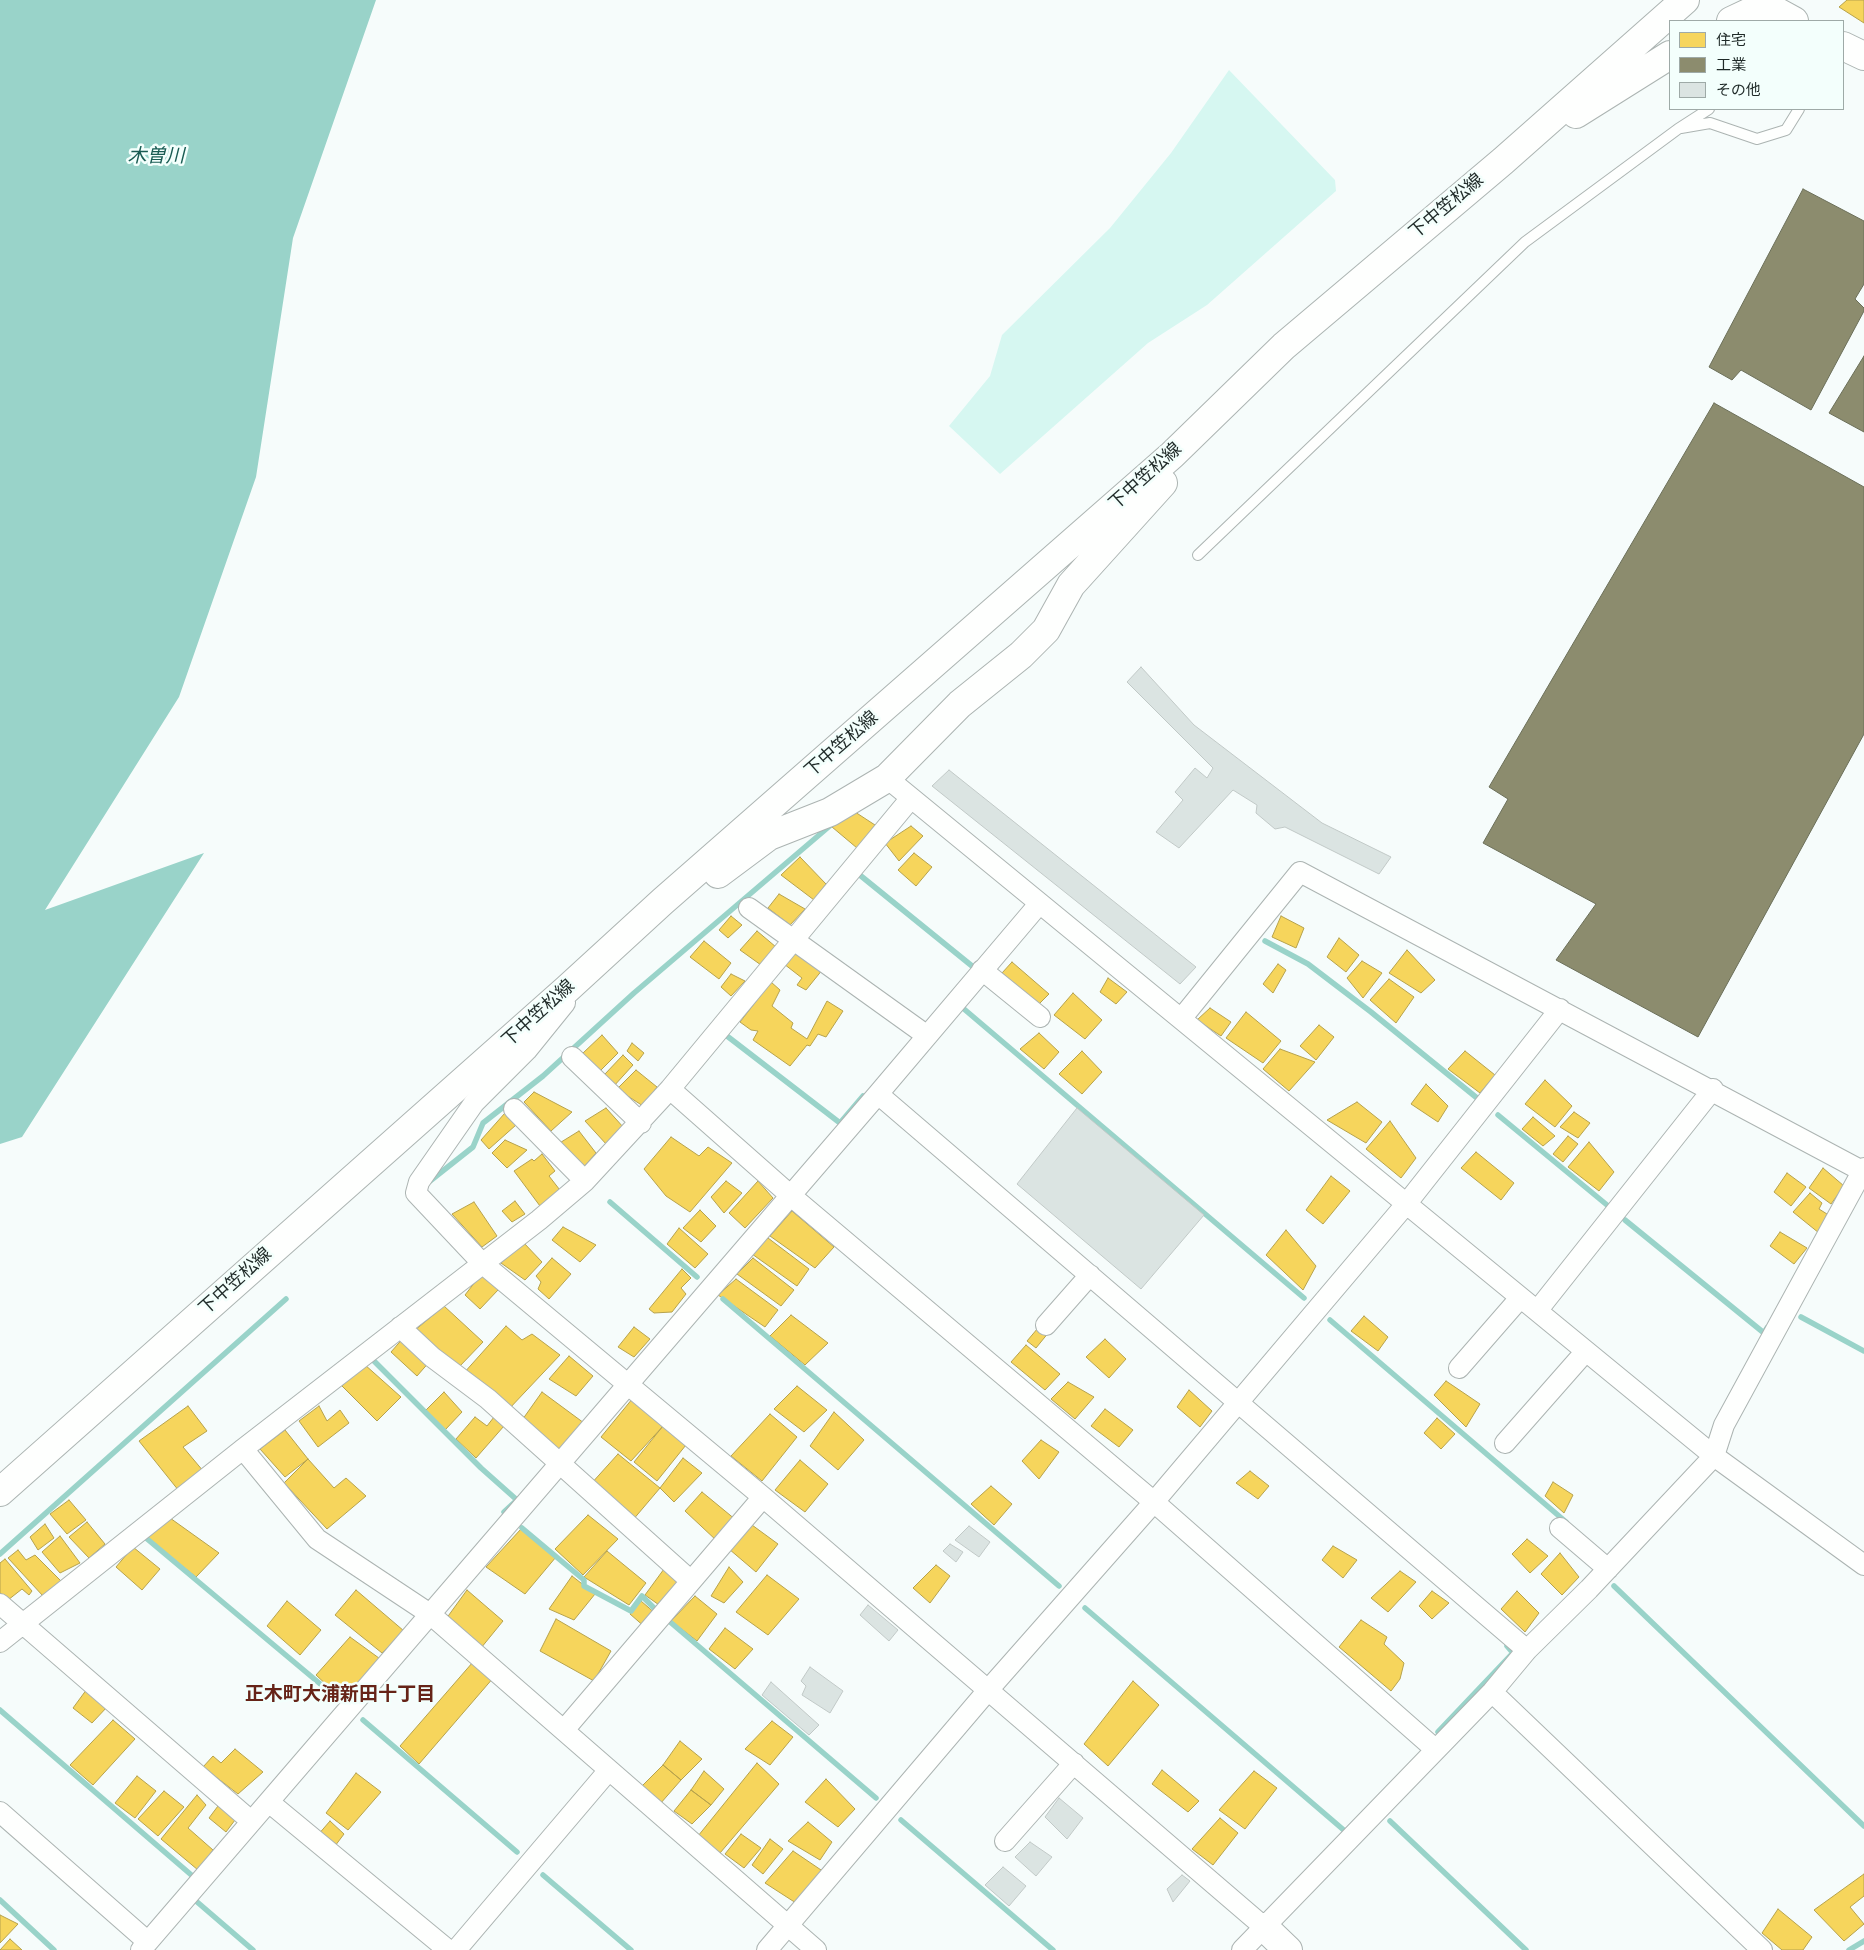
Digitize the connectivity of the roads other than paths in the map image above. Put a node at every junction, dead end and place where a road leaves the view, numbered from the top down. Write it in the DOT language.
graph roads {
  1 [pos="1685,0"];
  2 [pos="1798,0"];
  3 [pos="1733,20"];
  4 [pos="1792,20"];
  5 [pos="1805,20"];
  6 [pos="1844,46"];
  7 [pos="1669,55"];
  8 [pos="1864,56"];
  9 [pos="1707,110"];
  10 [pos="1798,110"];
  11 [pos="1678,129"];
  12 [pos="1503,161"];
  13 [pos="1172,455"];
  14 [pos="1198,555"];
  15 [pos="887,778"];
  16 [pos="911,798"];
  17 [pos="663,901"];
  18 [pos="1039,904"];
  19 [pos="748,908"];
  20 [pos="794,939"];
  21 [pos="982,970"];
  22 [pos="567,989"];
  23 [pos="1560,1009"];
  24 [pos="1040,1017"];
  25 [pos="1181,1019"];
  26 [pos="926,1035"];
  27 [pos="572,1057"];
  28 [pos="670,1089"];
  29 [pos="1713,1090"];
  30 [pos="878,1094"];
  31 [pos="514,1108"];
  32 [pos="641,1124"];
  33 [pos="1863,1170"];
  34 [pos="585,1181"];
  35 [pos="790,1195"];
  36 [pos="1407,1203"];
  37 [pos="482,1263"];
  38 [pos="1090,1275"];
  39 [pos="1520,1298"];
  40 [pos="1537,1311"];
  41 [pos="1046,1324"];
  42 [pos="400,1327"];
  43 [pos="1586,1351"];
  44 [pos="1459,1368"];
  45 [pos="628,1383"];
  46 [pos="1238,1403"];
  47 [pos="1505,1443"];
  48 [pos="243,1449"];
  49 [pos="1714,1456"];
  50 [pos="558,1464"];
  51 [pos="0,1492"];
  52 [pos="763,1497"];
  53 [pos="1154,1502"];
  54 [pos="1560,1528"];
  55 [pos="1864,1565"];
  56 [pos="1608,1569"];
  57 [pos="691,1581"];
  58 [pos="0,1604"];
  59 [pos="430,1614"];
  60 [pos="24,1623"];
  61 [pos="0,1642"];
  62 [pos="1527,1650"];
  63 [pos="989,1689"];
  64 [pos="1492,1692"];
  65 [pos="564,1730"];
  66 [pos="1435,1749"];
  67 [pos="1074,1763"];
  68 [pos="610,1770"];
  69 [pos="270,1803"];
  70 [pos="0,1812"];
  71 [pos="252,1821"];
  72 [pos="1005,1841"];
  73 [pos="787,1925"];
  74 [pos="1264,1927"];
  75 [pos="145,1946"];
  76 [pos="448,1950"];
  77 [pos="456,1950"];
  78 [pos="767,1950"];
  79 [pos="816,1950"];
  80 [pos="1242,1950"];
  81 [pos="1288,1950"];
  82 [pos="1762,1950"];
  1 -- 12 [label="main road, 下中笠松線"];
  2 -- 5 [label="main road"];
  3 -- 4 [label="main road"];
  6 -- 8 [label="main road"];
  7 -- 12 [label="main road"];
  9 -- 11 [label="lane"];
  10 -- 11 [label="lane"];
  11 -- 14 [label="lane"];
  12 -- 13 [label="main road, 下中笠松線"];
  13 -- 15 [label="main road"];
  13 -- 17 [label="main road, 下中笠松線"];
  15 -- 16 [label="street"];
  15 -- 17 [label="main road"];
  16 -- 18 [label="street"];
  16 -- 20 [label="street"];
  17 -- 22 [label="main road, 下中笠松線"];
  18 -- 21 [label="street"];
  18 -- 25 [label="street"];
  19 -- 20 [label="street"];
  20 -- 26 [label="street"];
  20 -- 28 [label="street"];
  21 -- 24 [label="street"];
  21 -- 26 [label="street"];
  22 -- 37 [label="street"];
  22 -- 51 [label="main road, 下中笠松線"];
  23 -- 25 [label="street"];
  23 -- 29 [label="street"];
  23 -- 36 [label="street"];
  25 -- 36 [label="street"];
  26 -- 30 [label="street"];
  27 -- 32 [label="street"];
  28 -- 32 [label="street"];
  28 -- 35 [label="street"];
  29 -- 33 [label="street"];
  29 -- 40 [label="street"];
  30 -- 35 [label="street"];
  30 -- 38 [label="street"];
  31 -- 34 [label="street"];
  32 -- 34 [label="street"];
  33 -- 49 [label="street"];
  34 -- 37 [label="street"];
  35 -- 45 [label="street"];
  35 -- 53 [label="street"];
  36 -- 39 [label="street"];
  36 -- 46 [label="street"];
  37 -- 42 [label="street"];
  37 -- 45 [label="street"];
  38 -- 41 [label="street"];
  38 -- 46 [label="street"];
  39 -- 40 [label="street"];
  39 -- 44 [label="street"];
  40 -- 43 [label="street"];
  42 -- 48 [label="street"];
  42 -- 50 [label="street"];
  43 -- 47 [label="street"];
  43 -- 49 [label="street"];
  45 -- 50 [label="street"];
  45 -- 52 [label="street"];
  46 -- 53 [label="street"];
  46 -- 62 [label="street"];
  48 -- 59 [label="street"];
  48 -- 60 [label="street"];
  49 -- 55 [label="street"];
  49 -- 56 [label="street"];
  50 -- 57 [label="street"];
  50 -- 59 [label="street"];
  52 -- 57 [label="street"];
  52 -- 63 [label="street"];
  53 -- 63 [label="street"];
  53 -- 66 [label="street"];
  54 -- 56 [label="street"];
  56 -- 62 [label="street"];
  57 -- 65 [label="street"];
  58 -- 60 [label="street"];
  59 -- 65 [label="street"];
  59 -- 69 [label="street"];
  60 -- 61 [label="street"];
  60 -- 71 [label="street"];
  62 -- 64 [label="street"];
  63 -- 67 [label="street"];
  63 -- 73 [label="street"];
  64 -- 66 [label="street"];
  64 -- 82 [label="street"];
  65 -- 68 [label="street"];
  66 -- 74 [label="street"];
  67 -- 72 [label="street"];
  67 -- 74 [label="street"];
  68 -- 73 [label="street"];
  68 -- 77 [label="street"];
  69 -- 71 [label="street"];
  69 -- 76 [label="street"];
  70 -- 75 [label="street"];
  71 -- 75 [label="street"];
  73 -- 78 [label="street"];
  73 -- 79 [label="street"];
  74 -- 80 [label="street"];
  74 -- 81 [label="main road"];
}
